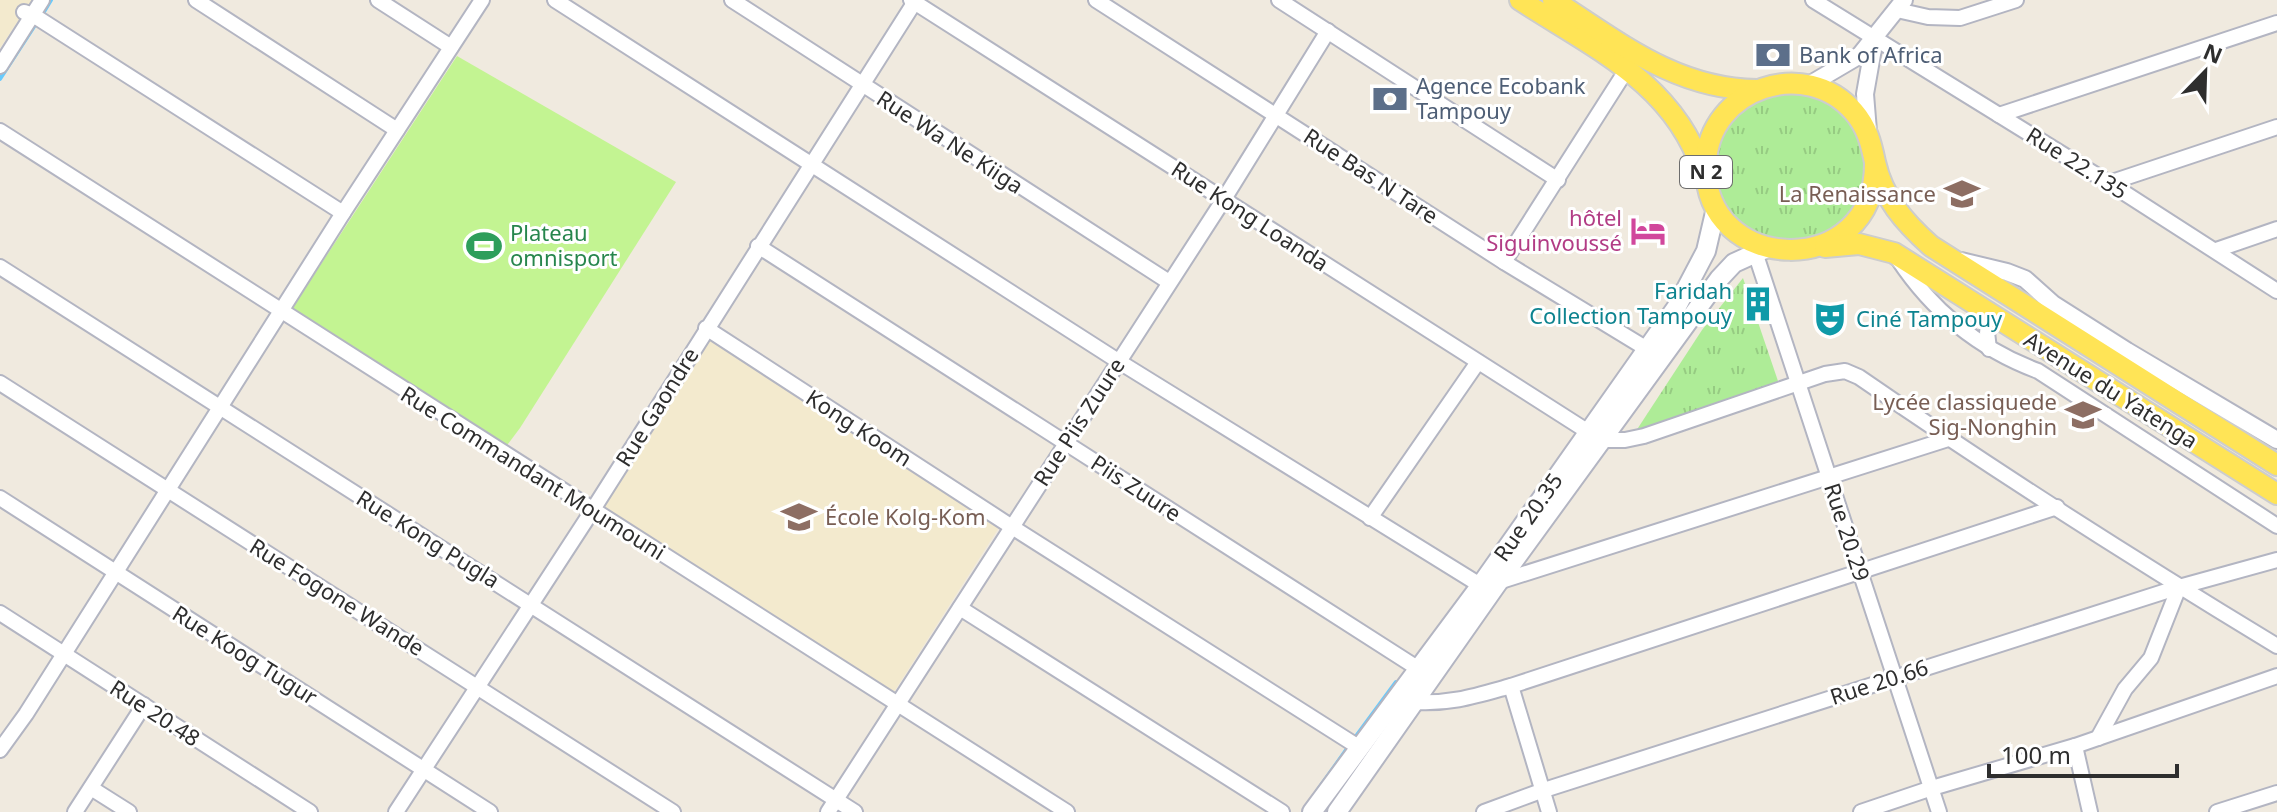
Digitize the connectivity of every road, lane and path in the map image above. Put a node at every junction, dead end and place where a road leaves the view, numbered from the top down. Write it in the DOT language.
graph roads {
  1 [pos="42,0"];
  2 [pos="196,0"];
  3 [pos="378,0"];
  4 [pos="482,0"];
  5 [pos="555,0"];
  6 [pos="732,0"];
  7 [pos="1096,0"];
  8 [pos="1279,0"];
  9 [pos="1520,0"];
  10 [pos="1553,0"];
  11 [pos="1813,0"];
  12 [pos="2016,0"];
  13 [pos="914,1"];
  14 [pos="1901,5"];
  15 [pos="28,13"];
  16 [pos="2277,23"];
  17 [pos="1328,31"];
  18 [pos="1875,38"];
  19 [pos="451,47"];
  20 [pos="0,66"];
  21 [pos="1627,69"];
  22 [pos="862,85"];
  23 [pos="1809,85"];
  24 [pos="1757,90"];
  25 [pos="1276,115"];
  26 [pos="1999,115"];
  27 [pos="2277,127"];
  28 [pos="397,130"];
  29 [pos="0,131"];
  30 [pos="1868,134"];
  31 [pos="1875,162"];
  32 [pos="811,164"];
  33 [pos="1558,180"];
  34 [pos="2109,183"];
  35 [pos="1708,188"];
  36 [pos="1224,199"];
  37 [pos="1716,208"];
  38 [pos="343,213"];
  39 [pos="2277,229"];
  40 [pos="758,246"];
  41 [pos="1813,248"];
  42 [pos="1761,250"];
  43 [pos="2216,250"];
  44 [pos="1894,253"];
  45 [pos="1947,258"];
  46 [pos="1504,262"];
  47 [pos="0,267"];
  48 [pos="1169,282"];
  49 [pos="2277,291"];
  50 [pos="280,312"];
  51 [pos="1997,319"];
  52 [pos="706,328"];
  53 [pos="1647,349"];
  54 [pos="1989,349"];
  55 [pos="1118,361"];
  56 [pos="1478,362"];
  57 [pos="0,383"];
  58 [pos="1799,383"];
  59 [pos="220,407"];
  60 [pos="1594,436"];
  61 [pos="1948,439"];
  62 [pos="2277,440"];
  63 [pos="1065,442"];
  64 [pos="2277,465"];
  65 [pos="1829,476"];
  66 [pos="168,491"];
  67 [pos="2277,494"];
  68 [pos="0,498"];
  69 [pos="2057,507"];
  70 [pos="592,511"];
  71 [pos="1370,518"];
  72 [pos="2277,526"];
  73 [pos="1012,527"];
  74 [pos="2277,560"];
  75 [pos="115,572"];
  76 [pos="1860,573"];
  77 [pos="1488,585"];
  78 [pos="2179,587"];
  79 [pos="531,604"];
  80 [pos="960,608"];
  81 [pos="0,613"];
  82 [pos="2277,646"];
  83 [pos="63,654"];
  84 [pos="1425,673"];
  85 [pos="2277,676"];
  86 [pos="1893,677"];
  87 [pos="478,686"];
  88 [pos="1511,686"];
  89 [pos="1415,702"];
  90 [pos="144,705"];
  91 [pos="898,705"];
  92 [pos="2098,738"];
  93 [pos="3,740"];
  94 [pos="2075,746"];
  95 [pos="1360,748"];
  96 [pos="425,769"];
  97 [pos="91,788"];
  98 [pos="1932,788"];
  99 [pos="1541,791"];
  100 [pos="2277,793"];
  101 [pos="832,806"];
  102 [pos="75,812"];
  103 [pos="129,812"];
  104 [pos="310,812"];
  105 [pos="396,812"];
  106 [pos="490,812"];
  107 [pos="673,812"];
  108 [pos="855,812"];
  109 [pos="1067,812"];
  110 [pos="1282,812"];
  111 [pos="1312,812"];
  112 [pos="1337,812"];
  113 [pos="1484,812"];
  114 [pos="1549,812"];
  115 [pos="1861,812"];
  116 [pos="1939,812"];
  117 [pos="2090,812"];
  118 [pos="2217,812"];
  1 -- 15 [label="street"];
  2 -- 28 [label="street"];
  3 -- 19 [label="street"];
  4 -- 19 [label="street"];
  5 -- 32 [label="street"];
  6 -- 22 [label="street, Rue Wa Ne Kiiga"];
  7 -- 25 [label="street, Rue Bas N Tare"];
  8 -- 17 [label="street"];
  9 -- 21 [label="main road, N 2"];
  10 -- 24 [label="main road, N 2"];
  11 -- 18 [label="street, Rue 22.135"];
  12 -- 14 [label="street"];
  13 -- 22 [label="street, Rue Gaondre"];
  13 -- 36 [label="street, Rue Kong Loanda"];
  14 -- 18 [label="street"];
  15 -- 20 [label="street"];
  15 -- 38 [label="street"];
  16 -- 26 [label="street"];
  17 -- 25 [label="street, Rue Piis Zuure"];
  17 -- 33 [label="street"];
  18 -- 23 [label="street"];
  18 -- 26 [label="street, Rue 22.135"];
  18 -- 30 [label="street"];
  19 -- 28 [label="street"];
  21 -- 33 [label="street"];
  21 -- 35 [label="main road, N 2"];
  22 -- 32 [label="street, Rue Gaondre"];
  22 -- 48 [label="street, Rue Wa Ne Kiiga"];
  23 -- 24 [label="main road, N 2"];
  23 -- 30 [label="main road, N 2"];
  24 -- 35 [label="main road, N 2"];
  25 -- 36 [label="street, Rue Piis Zuure"];
  25 -- 46 [label="street, Rue Bas N Tare"];
  26 -- 34 [label="street, Rue 22.135"];
  27 -- 34 [label="street"];
  28 -- 38 [label="street"];
  29 -- 50 [label="street, Rue Commandant Moumouni"];
  30 -- 31 [label="main road, N 2"];
  31 -- 41 [label="main road, N 2"];
  31 -- 45 [label="main road, Avenue du Yatenga / N 2"];
  32 -- 40 [label="street, Rue Gaondre"];
  32 -- 55 [label="street"];
  33 -- 46 [label="street"];
  34 -- 43 [label="street, Rue 22.135"];
  35 -- 37 [label="main road, N 2"];
  36 -- 48 [label="street, Rue Piis Zuure"];
  36 -- 56 [label="street, Rue Kong Loanda"];
  37 -- 42 [label="main road, N 2"];
  37 -- 53 [label="main road, Rue 20.35"];
  38 -- 50 [label="street"];
  39 -- 43 [label="street"];
  40 -- 52 [label="street, Rue Gaondre"];
  40 -- 63 [label="street, Piis Zuure"];
  41 -- 42 [label="main road, N 2"];
  41 -- 44 [label="main road, Avenue du Yatenga / N 2"];
  42 -- 58 [label="street, Rue 20.29"];
  42 -- 60 [label="main road, Rue 20.35"];
  43 -- 49 [label="street, Rue 22.135"];
  44 -- 51 [label="main road, Avenue du Yatenga / N 2"];
  44 -- 54 [label="street"];
  45 -- 62 [label="street"];
  45 -- 64 [label="main road, Avenue du Yatenga / N 2"];
  46 -- 53 [label="street, Rue Bas N Tare"];
  47 -- 59 [label="street, Rue Kong Pugla"];
  48 -- 55 [label="street, Rue Piis Zuure"];
  50 -- 59 [label="street"];
  50 -- 70 [label="street, Rue Commandant Moumouni"];
  51 -- 54 [label="street"];
  51 -- 67 [label="main road, Avenue du Yatenga / N 2"];
  52 -- 70 [label="street, Rue Gaondre"];
  52 -- 73 [label="street, Kong Koom"];
  53 -- 60 [label="main road, Rue 20.35"];
  54 -- 72 [label="street"];
  55 -- 63 [label="street, Rue Piis Zuure"];
  55 -- 71 [label="street"];
  56 -- 60 [label="street, Rue Kong Loanda"];
  56 -- 71 [label="street"];
  57 -- 66 [label="street, Rue Fogone Wande"];
  58 -- 60 [label="street"];
  58 -- 61 [label="street"];
  58 -- 65 [label="street, Rue 20.29"];
  59 -- 66 [label="street"];
  59 -- 79 [label="street, Rue Kong Pugla"];
  60 -- 77 [label="main road, Rue 20.35"];
  61 -- 65 [label="street"];
  61 -- 69 [label="street"];
  63 -- 73 [label="street, Rue Piis Zuure"];
  63 -- 84 [label="street, Piis Zuure"];
  65 -- 76 [label="street, Rue 20.29"];
  65 -- 77 [label="street"];
  66 -- 75 [label="street"];
  66 -- 87 [label="street, Rue Fogone Wande"];
  68 -- 75 [label="street, Rue Koog Tugur"];
  69 -- 76 [label="street"];
  69 -- 78 [label="street"];
  70 -- 79 [label="street, Rue Gaondre"];
  70 -- 91 [label="street, Rue Commandant Moumouni"];
  71 -- 77 [label="street"];
  73 -- 80 [label="street, Rue Piis Zuure"];
  73 -- 95 [label="street, Kong Koom"];
  74 -- 78 [label="street, Rue 20.66"];
  75 -- 83 [label="street"];
  75 -- 96 [label="street, Rue Koog Tugur"];
  76 -- 86 [label="street, Rue 20.29"];
  76 -- 88 [label="street"];
  77 -- 84 [label="main road, Rue 20.35"];
  78 -- 82 [label="street"];
  78 -- 86 [label="street, Rue 20.66"];
  78 -- 92 [label="street"];
  79 -- 87 [label="street, Rue Gaondre"];
  79 -- 101 [label="street, Rue Kong Pugla"];
  80 -- 91 [label="street, Rue Piis Zuure"];
  80 -- 110 [label="street"];
  81 -- 83 [label="street, Rue 20.48"];
  83 -- 90 [label="street, Rue 20.48"];
  83 -- 93 [label="street"];
  84 -- 89 [label="main road, Rue 20.35"];
  84 -- 95 [label="main road, Rue 20.35"];
  85 -- 92 [label="street"];
  86 -- 98 [label="street, Rue 20.29"];
  86 -- 99 [label="street, Rue 20.66"];
  87 -- 96 [label="street, Rue Gaondre"];
  87 -- 107 [label="street, Rue Fogone Wande"];
  88 -- 89 [label="street"];
  88 -- 99 [label="street"];
  89 -- 112 [label="main road, Rue 20.35"];
  90 -- 97 [label="street"];
  90 -- 104 [label="street, Rue 20.48"];
  91 -- 101 [label="street, Rue Piis Zuure"];
  91 -- 109 [label="street, Rue Commandant Moumouni"];
  92 -- 94 [label="street"];
  94 -- 98 [label="street"];
  94 -- 117 [label="street"];
  95 -- 111 [label="main road, Rue 20.35"];
  96 -- 105 [label="street, Rue Gaondre"];
  96 -- 106 [label="street, Rue Koog Tugur"];
  97 -- 102 [label="street"];
  97 -- 103 [label="street"];
  98 -- 115 [label="street"];
  98 -- 116 [label="street, Rue 20.29"];
  99 -- 113 [label="street, Rue 20.66"];
  99 -- 114 [label="street"];
  100 -- 118 [label="street"];
  101 -- 108 [label="street, Rue Kong Pugla"];
}
